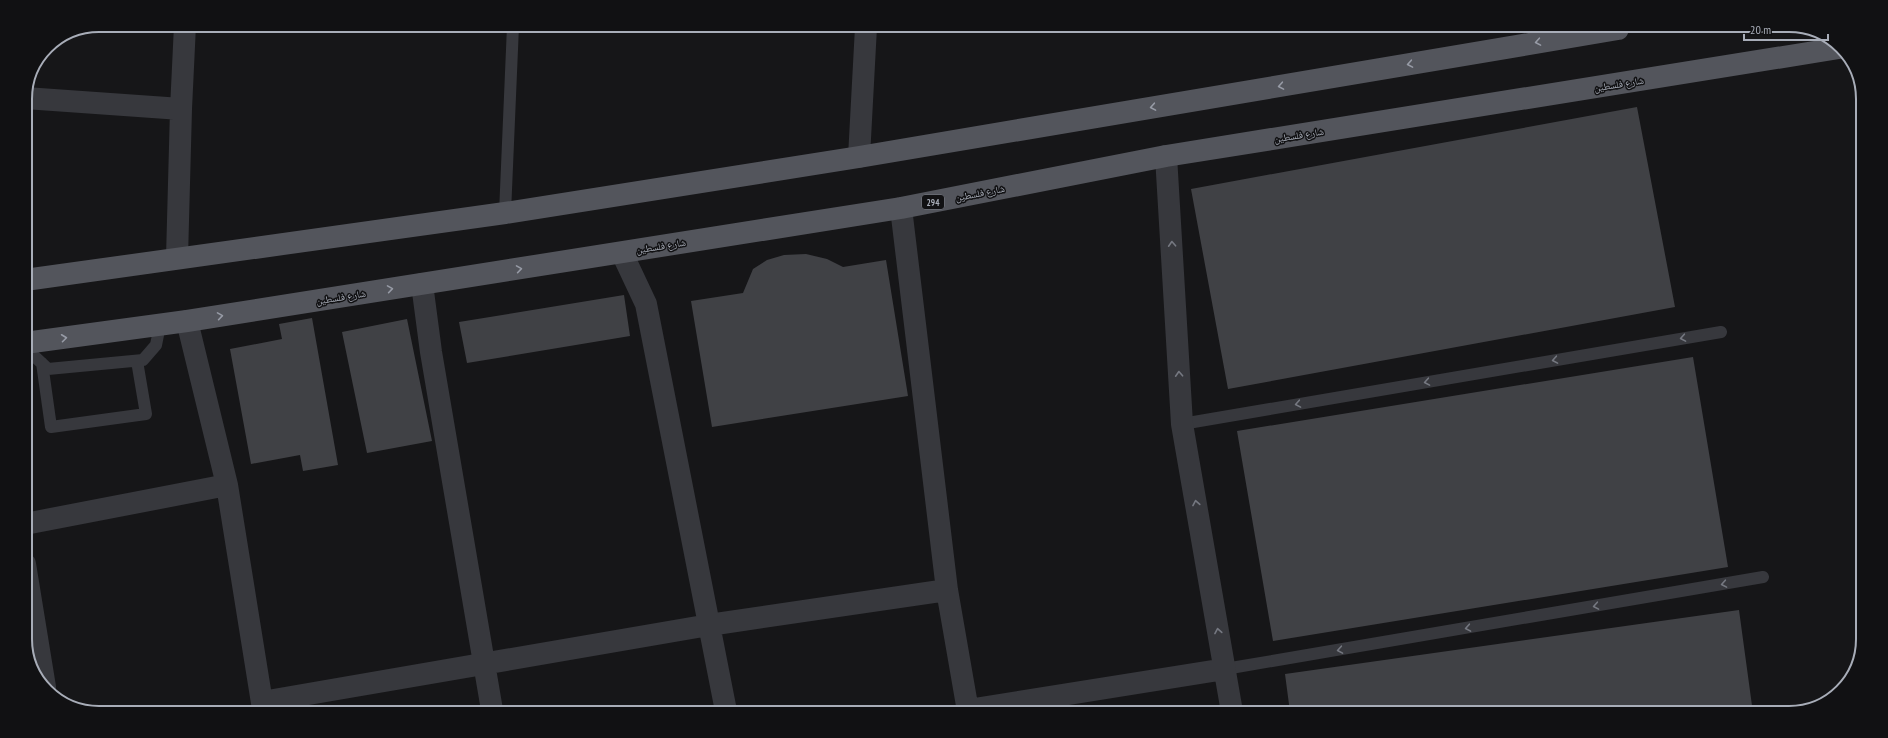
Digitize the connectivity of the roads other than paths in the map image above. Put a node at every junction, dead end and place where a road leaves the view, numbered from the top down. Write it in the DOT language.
graph roads {
  1 [pos="185,32"];
  2 [pos="513,32"];
  3 [pos="866,32"];
  4 [pos="1600,32"];
  5 [pos="1833,49"];
  6 [pos="32,98"];
  7 [pos="181,108"];
  8 [pos="1166,156"];
  9 [pos="859,157"];
  10 [pos="901,208"];
  11 [pos="506,213"];
  12 [pos="622,252"];
  13 [pos="177,258"];
  14 [pos="32,279"];
  15 [pos="422,284"];
  16 [pos="186,322"];
  17 [pos="160,325"];
  18 [pos="1721,332"];
  19 [pos="32,342"];
  20 [pos="32,353"];
  21 [pos="137,361"];
  22 [pos="42,363"];
  23 [pos="1182,424"];
  24 [pos="227,485"];
  25 [pos="32,523"];
  26 [pos="1762,577"];
  27 [pos="947,590"];
  28 [pos="32,607"];
  29 [pos="709,625"];
  30 [pos="484,664"];
  31 [pos="1225,669"];
  32 [pos="43,675"];
  33 [pos="263,706"];
  34 [pos="491,706"];
  35 [pos="725,706"];
  36 [pos="967,706"];
  37 [pos="993,706"];
  38 [pos="1231,706"];
  1 -- 7 [label="street"];
  2 -- 11 [label="lane"];
  3 -- 9 [label="street"];
  4 -- 9 [label="main road, one-way"];
  5 -- 8 [label="main road, شارع فلسطين / 294"];
  6 -- 7 [label="street"];
  7 -- 13 [label="street"];
  8 -- 10 [label="main road, شارع فلسطين / 294"];
  23 -- 8 [label="street, one-way"];
  9 -- 11 [label="main road"];
  10 -- 12 [label="main road, شارع فلسطين / 294"];
  10 -- 27 [label="street"];
  11 -- 13 [label="main road"];
  15 -- 12 [label="main road, شارع فلسطين / 294, one-way"];
  12 -- 29 [label="street"];
  13 -- 14 [label="main road"];
  16 -- 15 [label="main road, شارع فلسطين / 294, one-way"];
  15 -- 30 [label="street"];
  16 -- 17 [label="main road, شارع فلسطين / 294"];
  16 -- 24 [label="street"];
  19 -- 17 [label="main road, شارع فلسطين / 294, one-way"];
  17 -- 21 [label="lane"];
  18 -- 23 [label="lane, one-way"];
  20 -- 22 [label="lane"];
  21 -- 22 [label="lane"];
  21 -- 22 [label="lane"];
  31 -- 23 [label="street, one-way"];
  24 -- 25 [label="street"];
  24 -- 33 [label="street"];
  26 -- 31 [label="lane, one-way"];
  27 -- 29 [label="street"];
  27 -- 36 [label="street"];
  28 -- 32 [label="street"];
  29 -- 30 [label="street"];
  29 -- 35 [label="street"];
  30 -- 33 [label="street"];
  30 -- 34 [label="street"];
  31 -- 37 [label="street"];
  31 -- 38 [label="street"];
}
